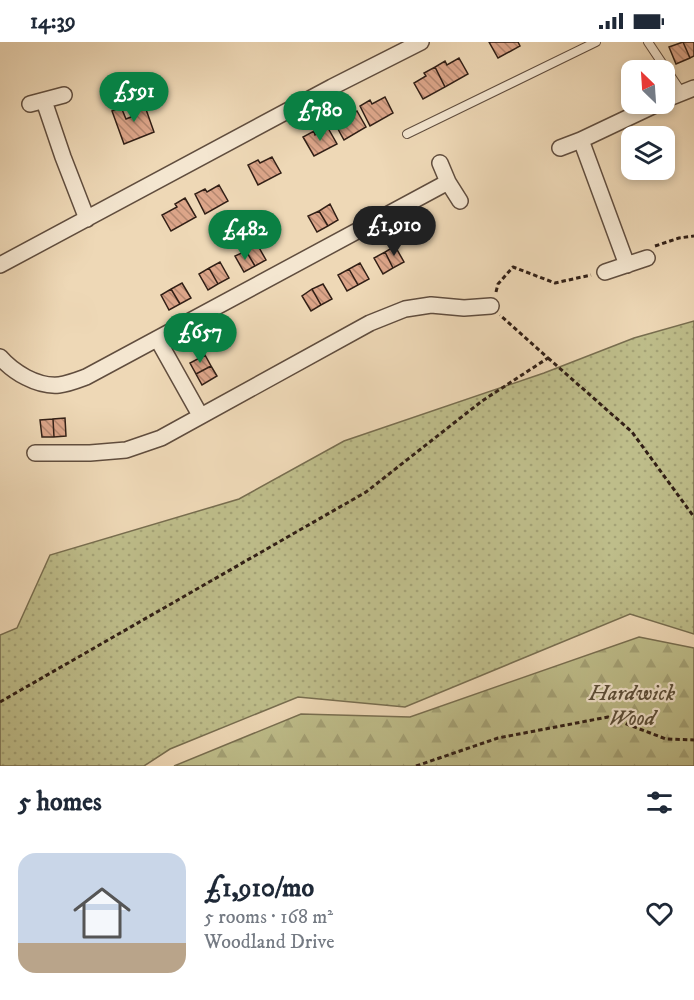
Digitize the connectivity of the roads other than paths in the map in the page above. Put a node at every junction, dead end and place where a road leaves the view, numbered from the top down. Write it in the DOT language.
graph roads {
  1 [pos="421,42"];
  2 [pos="596,42"];
  3 [pos="648,42"];
  4 [pos="688,90"];
  5 [pos="64,95"];
  6 [pos="636,114"];
  7 [pos="407,134"];
  8 [pos="581,140"];
  9 [pos="560,148"];
  10 [pos="440,163"];
  11 [pos="448,182"];
  12 [pos="460,201"];
  13 [pos="87,219"];
  14 [pos="647,258"];
  15 [pos="0,265"];
  16 [pos="627,265"];
  17 [pos="605,272"];
  18 [pos="491,306"];
  19 [pos="158,340"];
  20 [pos="0,357"];
  21 [pos="200,415"];
  22 [pos="35,453"];
  1 -- 13 [label="street"];
  2 -- 7 [label="lane"];
  3 -- 4 [label="lane"];
  5 -- 13 [label="street"];
  6 -- 8 [label="street"];
  8 -- 9 [label="street"];
  8 -- 16 [label="street"];
  10 -- 11 [label="street"];
  11 -- 12 [label="street"];
  11 -- 19 [label="street"];
  13 -- 15 [label="street"];
  14 -- 16 [label="street"];
  16 -- 17 [label="street"];
  18 -- 21 [label="street"];
  19 -- 20 [label="street"];
  19 -- 21 [label="street"];
  21 -- 22 [label="street"];
}
